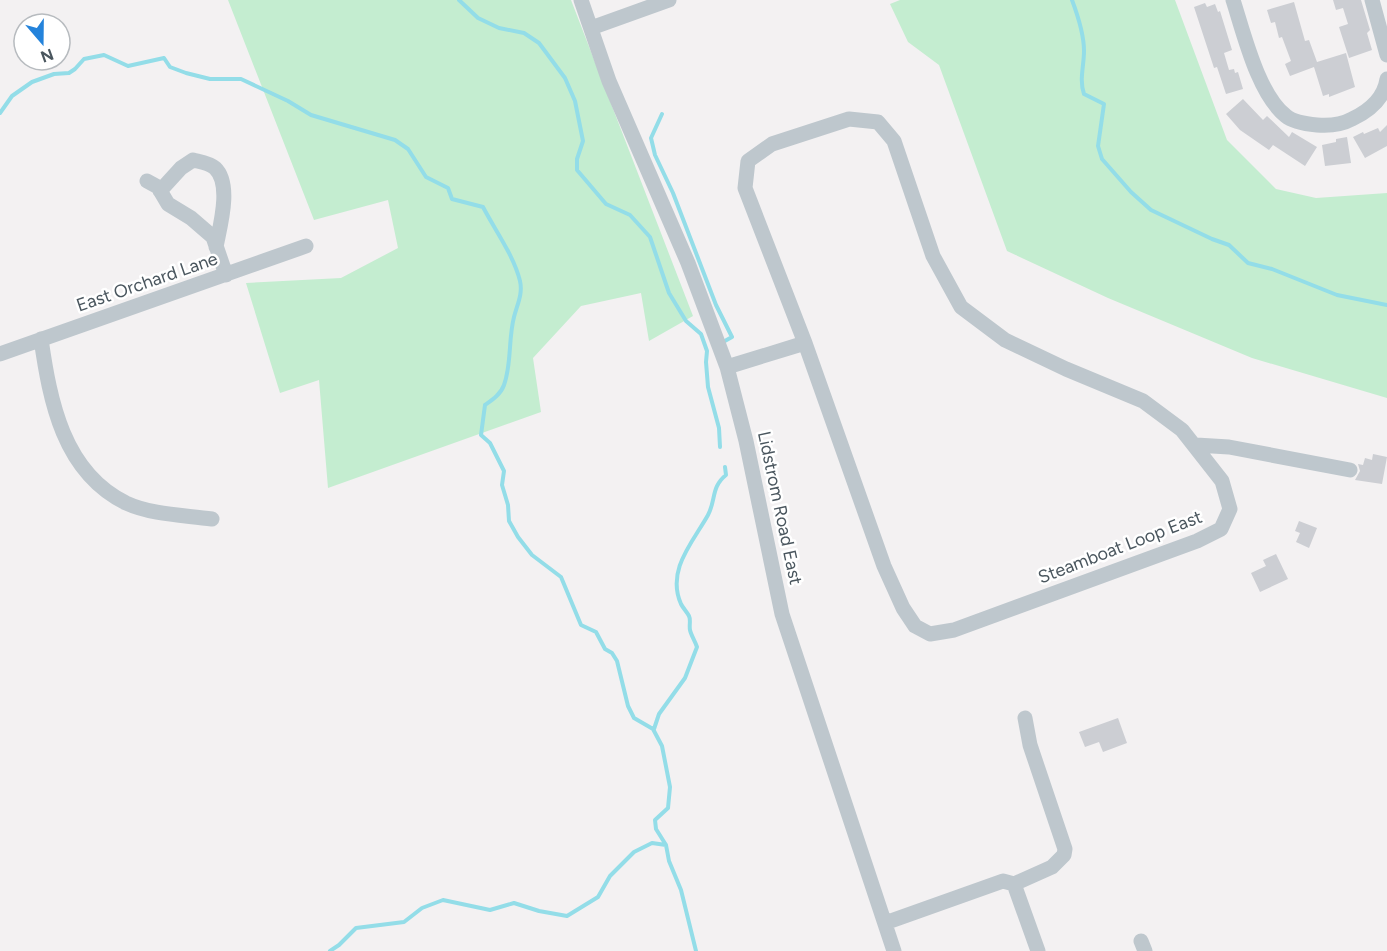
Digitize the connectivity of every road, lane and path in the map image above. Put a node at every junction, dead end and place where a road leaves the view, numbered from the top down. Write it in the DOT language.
graph roads {
  1 [pos="581,0"];
  2 [pos="667,0"];
  3 [pos="1233,0"];
  4 [pos="1372,0"];
  5 [pos="591,28"];
  6 [pos="1387,56"];
  7 [pos="1387,79"];
  8 [pos="147,181"];
  9 [pos="160,191"];
  10 [pos="306,246"];
  11 [pos="216,247"];
  12 [pos="226,275"];
  13 [pos="41,339"];
  14 [pos="805,343"];
  15 [pos="0,354"];
  16 [pos="727,367"];
  17 [pos="1196,445"];
  18 [pos="1350,470"];
  19 [pos="212,519"];
  20 [pos="1025,717"];
  21 [pos="1014,884"];
  22 [pos="885,923"];
  23 [pos="894,951"];
  24 [pos="1038,951"];
  1 -- 5 [label="street, Lidstrom Road East"];
  2 -- 5 [label="street"];
  3 -- 7 [label="street"];
  4 -- 6 [label="street"];
  5 -- 16 [label="street, Lidstrom Road East"];
  8 -- 9 [label="street"];
  9 -- 11 [label="street"];
  9 -- 11 [label="street"];
  10 -- 12 [label="street, East Orchard Lane"];
  11 -- 12 [label="street"];
  12 -- 13 [label="street, East Orchard Lane"];
  13 -- 15 [label="street, East Orchard Lane"];
  13 -- 19 [label="street"];
  14 -- 16 [label="street"];
  14 -- 17 [label="street, Steamboat Loop East"];
  14 -- 17 [label="street, Steamboat Loop East"];
  16 -- 22 [label="street, Lidstrom Road East"];
  17 -- 18 [label="street"];
  20 -- 21 [label="street"];
  21 -- 22 [label="street"];
  21 -- 24 [label="street"];
  22 -- 23 [label="street, Lidstrom Road East"];
}
